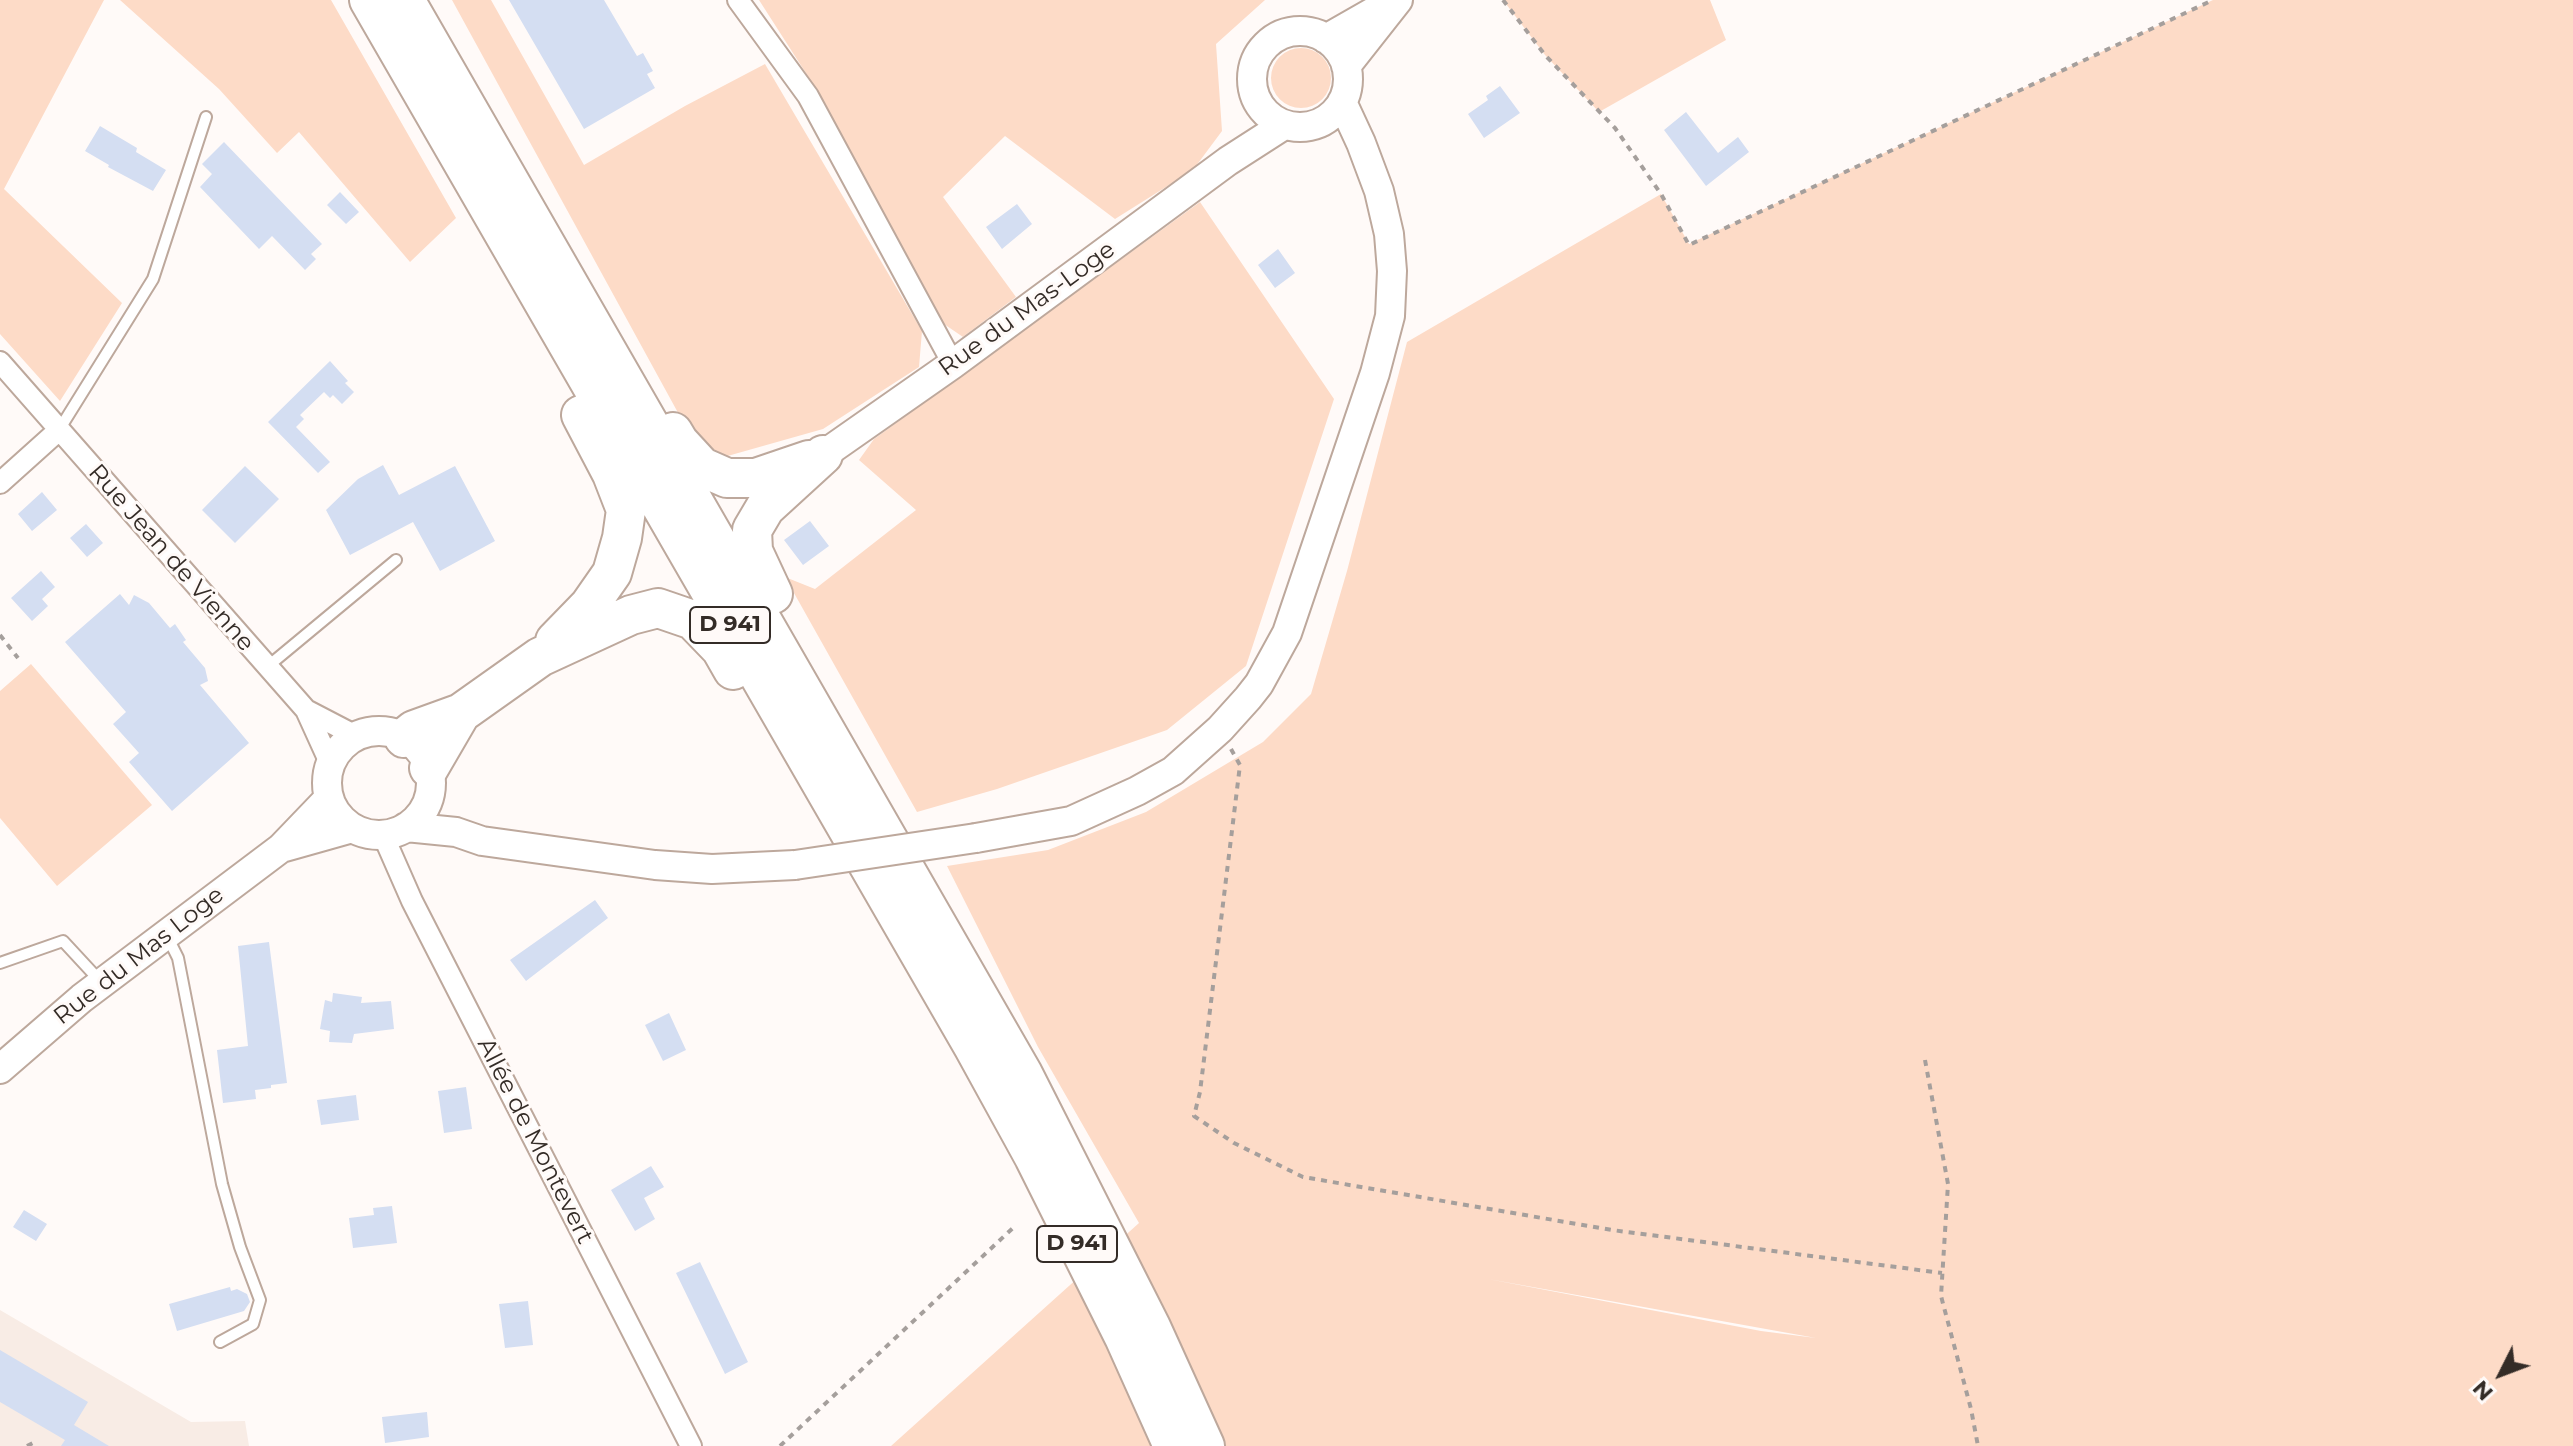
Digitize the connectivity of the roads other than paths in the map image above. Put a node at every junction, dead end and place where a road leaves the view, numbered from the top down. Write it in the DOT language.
graph roads {
  1 [pos="369,0"];
  2 [pos="405,0"];
  3 [pos="738,0"];
  4 [pos="1396,0"];
  5 [pos="1326,39"];
  6 [pos="1346,66"];
  7 [pos="1257,101"];
  8 [pos="1342,102"];
  9 [pos="206,117"];
  10 [pos="1284,125"];
  11 [pos="1316,125"];
  12 [pos="1361,143"];
  13 [pos="1228,161"];
  14 [pos="487,204"];
  15 [pos="585,310"];
  16 [pos="0,362"];
  17 [pos="953,364"];
  18 [pos="59,430"];
  19 [pos="823,455"];
  20 [pos="0,483"];
  21 [pos="396,560"];
  22 [pos="540,657"];
  23 [pos="267,667"];
  24 [pos="306,710"];
  25 [pos="461,713"];
  26 [pos="356,736"];
  27 [pos="404,738"];
  28 [pos="332,759"];
  29 [pos="850,773"];
  30 [pos="430,777"];
  31 [pos="329,798"];
  32 [pos="352,828"];
  33 [pos="395,831"];
  34 [pos="456,832"];
  35 [pos="281,848"];
  36 [pos="167,934"];
  37 [pos="0,963"];
  38 [pos="102,983"];
  39 [pos="973,1046"];
  40 [pos="0,1069"];
  41 [pos="220,1342"];
  42 [pos="691,1446"];
  43 [pos="1173,1446"];
  44 [pos="1205,1446"];
  1 -- 14 [label="highway, D 941"];
  2 -- 15 [label="highway, D 941"];
  3 -- 17 [label="street"];
  4 -- 5 [label="main road"];
  4 -- 6 [label="main road"];
  5 -- 6 [label="main road"];
  5 -- 7 [label="main road"];
  6 -- 8 [label="main road"];
  7 -- 10 [label="main road"];
  7 -- 13 [label="main road, Rue du Mas-Loge"];
  8 -- 11 [label="main road"];
  8 -- 12 [label="main road"];
  9 -- 18 [label="lane"];
  10 -- 11 [label="main road"];
  10 -- 13 [label="main road, Rue du Mas-Loge"];
  11 -- 12 [label="main road"];
  12 -- 34 [label="main road, bridge"];
  13 -- 17 [label="main road, Rue du Mas-Loge"];
  14 -- 22 [label="highway"];
  14 -- 39 [label="highway, D 941"];
  15 -- 19 [label="highway"];
  15 -- 29 [label="highway, D 941"];
  16 -- 18 [label="street, Rue Jean de Vienne"];
  17 -- 19 [label="main road, Rue du Mas-Loge"];
  18 -- 20 [label="street"];
  18 -- 23 [label="street, Rue Jean de Vienne"];
  19 -- 29 [label="highway"];
  21 -- 23 [label="lane"];
  22 -- 25 [label="highway"];
  22 -- 39 [label="highway"];
  23 -- 24 [label="street, Rue Jean de Vienne"];
  24 -- 26 [label="street"];
  24 -- 28 [label="street, Rue Jean de Vienne"];
  25 -- 27 [label="highway"];
  25 -- 30 [label="highway"];
  26 -- 27 [label="main road"];
  26 -- 28 [label="main road"];
  27 -- 30 [label="main road"];
  28 -- 31 [label="main road"];
  29 -- 44 [label="highway, D 941"];
  30 -- 33 [label="main road"];
  30 -- 34 [label="main road"];
  31 -- 32 [label="main road"];
  31 -- 35 [label="main road, Rue du Mas Loge"];
  32 -- 33 [label="main road"];
  32 -- 35 [label="main road, Rue du Mas Loge"];
  33 -- 34 [label="main road"];
  33 -- 42 [label="street, Allée de Montevert"];
  35 -- 36 [label="main road, Rue du Mas Loge"];
  36 -- 38 [label="main road, Rue du Mas Loge"];
  36 -- 41 [label="lane"];
  37 -- 38 [label="lane"];
  38 -- 40 [label="main road, Rue du Mas Loge"];
  39 -- 43 [label="highway, D 941"];
}
